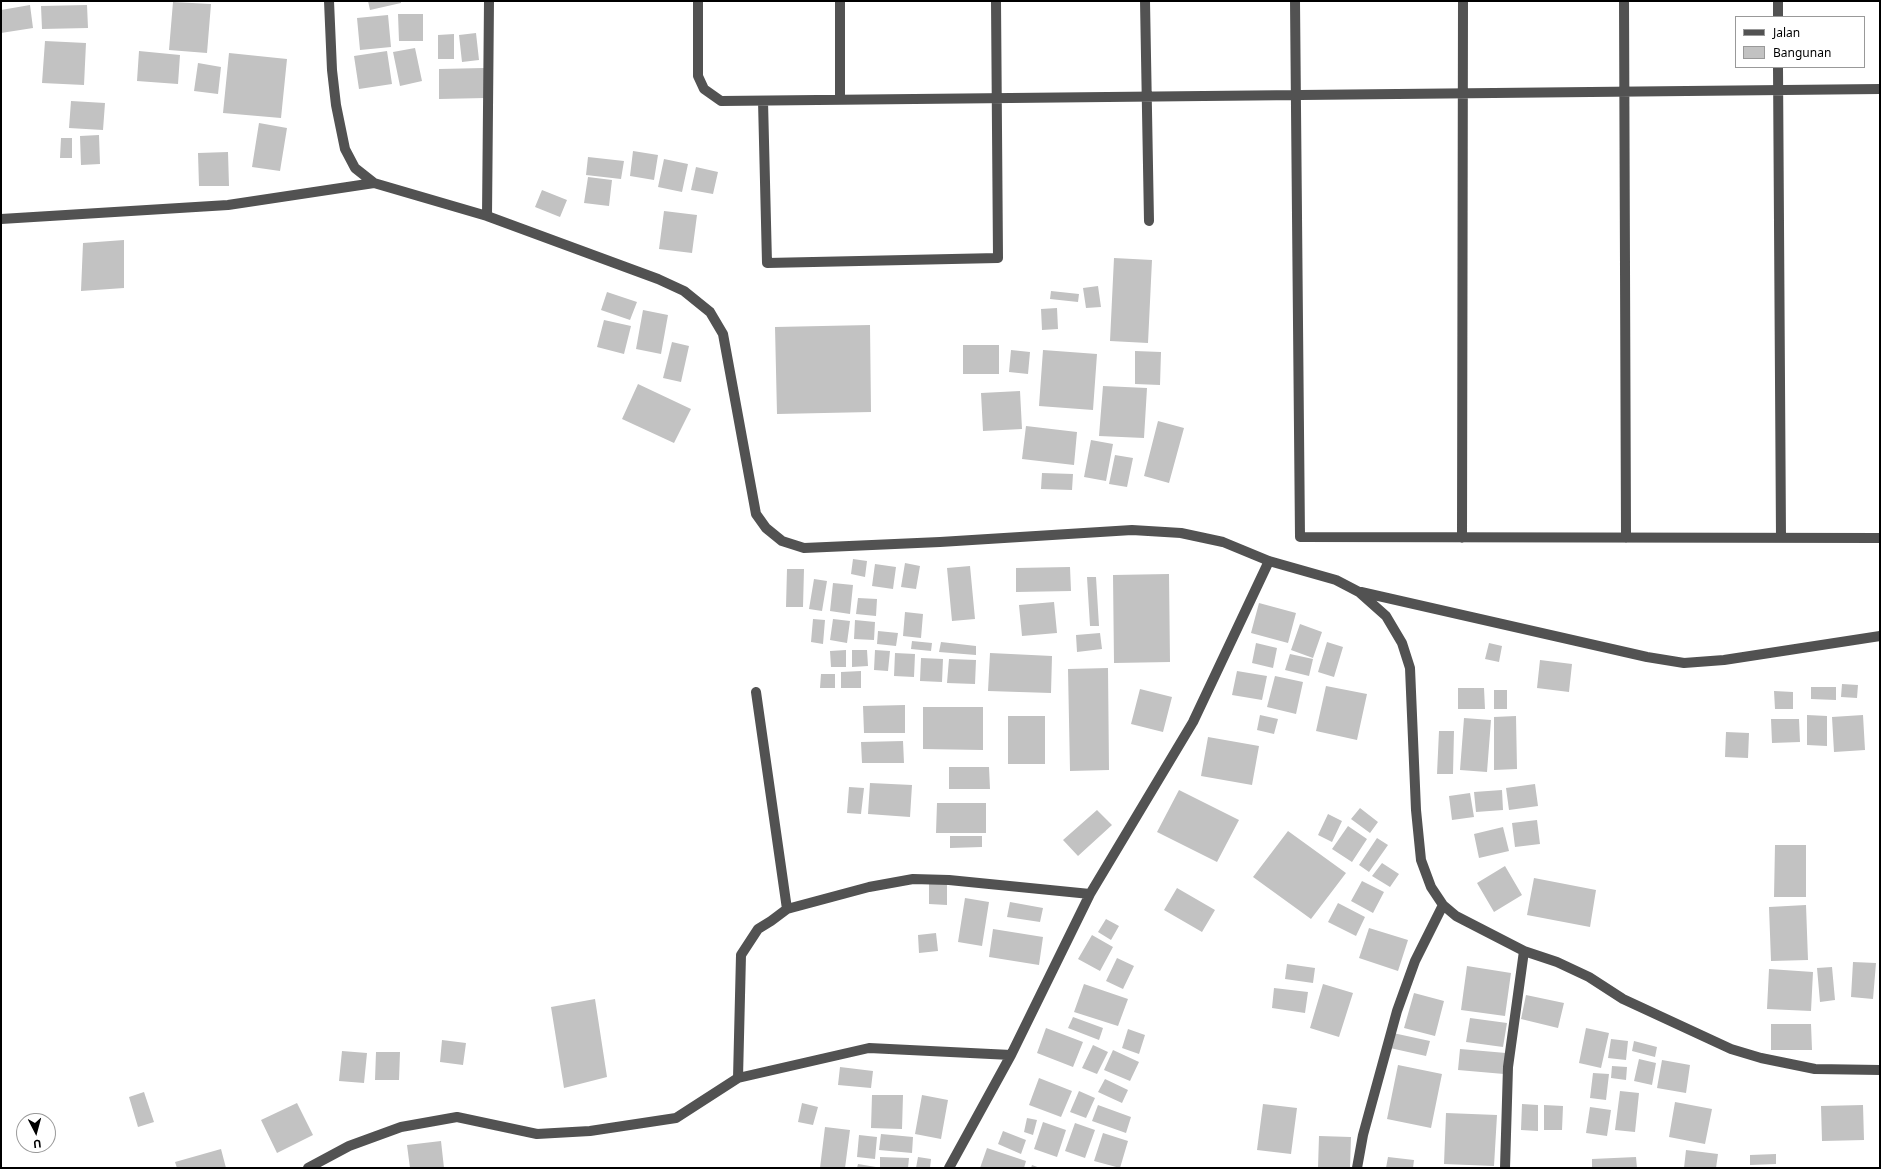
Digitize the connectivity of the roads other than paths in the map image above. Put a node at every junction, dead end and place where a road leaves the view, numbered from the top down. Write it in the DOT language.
graph roads {
  1 [pos="329,1"];
  2 [pos="489,1"];
  3 [pos="698,1"];
  4 [pos="840,1"];
  5 [pos="996,1"];
  6 [pos="1145,1"];
  7 [pos="1295,1"];
  8 [pos="1463,1"];
  9 [pos="1624,1"];
  10 [pos="1778,1"];
  11 [pos="1778,16"];
  12 [pos="1778,68"];
  13 [pos="1880,89"];
  14 [pos="1778,90"];
  15 [pos="1624,92"];
  16 [pos="1463,94"];
  17 [pos="1296,96"];
  18 [pos="1146,98"];
  19 [pos="997,99"];
  20 [pos="840,100"];
  21 [pos="764,101"];
  22 [pos="374,183"];
  23 [pos="487,216"];
  24 [pos="1,219"];
  25 [pos="1149,221"];
  26 [pos="1462,538"];
  27 [pos="1626,538"];
  28 [pos="1781,538"];
  29 [pos="1880,538"];
  30 [pos="1269,561"];
  31 [pos="1359,592"];
  32 [pos="1880,636"];
  33 [pos="756,692"];
  34 [pos="1090,894"];
  35 [pos="1443,905"];
  36 [pos="787,908"];
  37 [pos="1524,951"];
  38 [pos="1011,1055"];
  39 [pos="1880,1070"];
  40 [pos="738,1078"];
  41 [pos="308,1168"];
  42 [pos="949,1168"];
  43 [pos="1357,1168"];
  44 [pos="1505,1168"];
  1 -- 22 [label="street"];
  2 -- 23 [label="street"];
  3 -- 21 [label="street"];
  4 -- 20 [label="street"];
  5 -- 19 [label="street"];
  6 -- 18 [label="street"];
  7 -- 17 [label="street"];
  8 -- 16 [label="street"];
  9 -- 15 [label="street"];
  10 -- 11 [label="street"];
  12 -- 14 [label="street"];
  13 -- 14 [label="street"];
  14 -- 15 [label="street"];
  14 -- 28 [label="street"];
  15 -- 16 [label="street"];
  15 -- 27 [label="street"];
  16 -- 17 [label="street"];
  16 -- 26 [label="street"];
  17 -- 18 [label="street"];
  17 -- 26 [label="street"];
  18 -- 19 [label="street"];
  18 -- 25 [label="street"];
  19 -- 20 [label="street"];
  19 -- 21 [label="street"];
  20 -- 21 [label="street"];
  22 -- 23 [label="street"];
  22 -- 24 [label="street"];
  23 -- 30 [label="street"];
  26 -- 27 [label="street"];
  27 -- 28 [label="street"];
  28 -- 29 [label="street"];
  30 -- 31 [label="street"];
  30 -- 34 [label="street"];
  31 -- 32 [label="street"];
  31 -- 35 [label="street"];
  33 -- 36 [label="street"];
  34 -- 36 [label="street"];
  34 -- 38 [label="street"];
  35 -- 37 [label="street"];
  35 -- 43 [label="street"];
  36 -- 40 [label="street"];
  37 -- 39 [label="street"];
  37 -- 44 [label="street"];
  38 -- 40 [label="street"];
  38 -- 42 [label="street"];
  40 -- 41 [label="street"];
}
